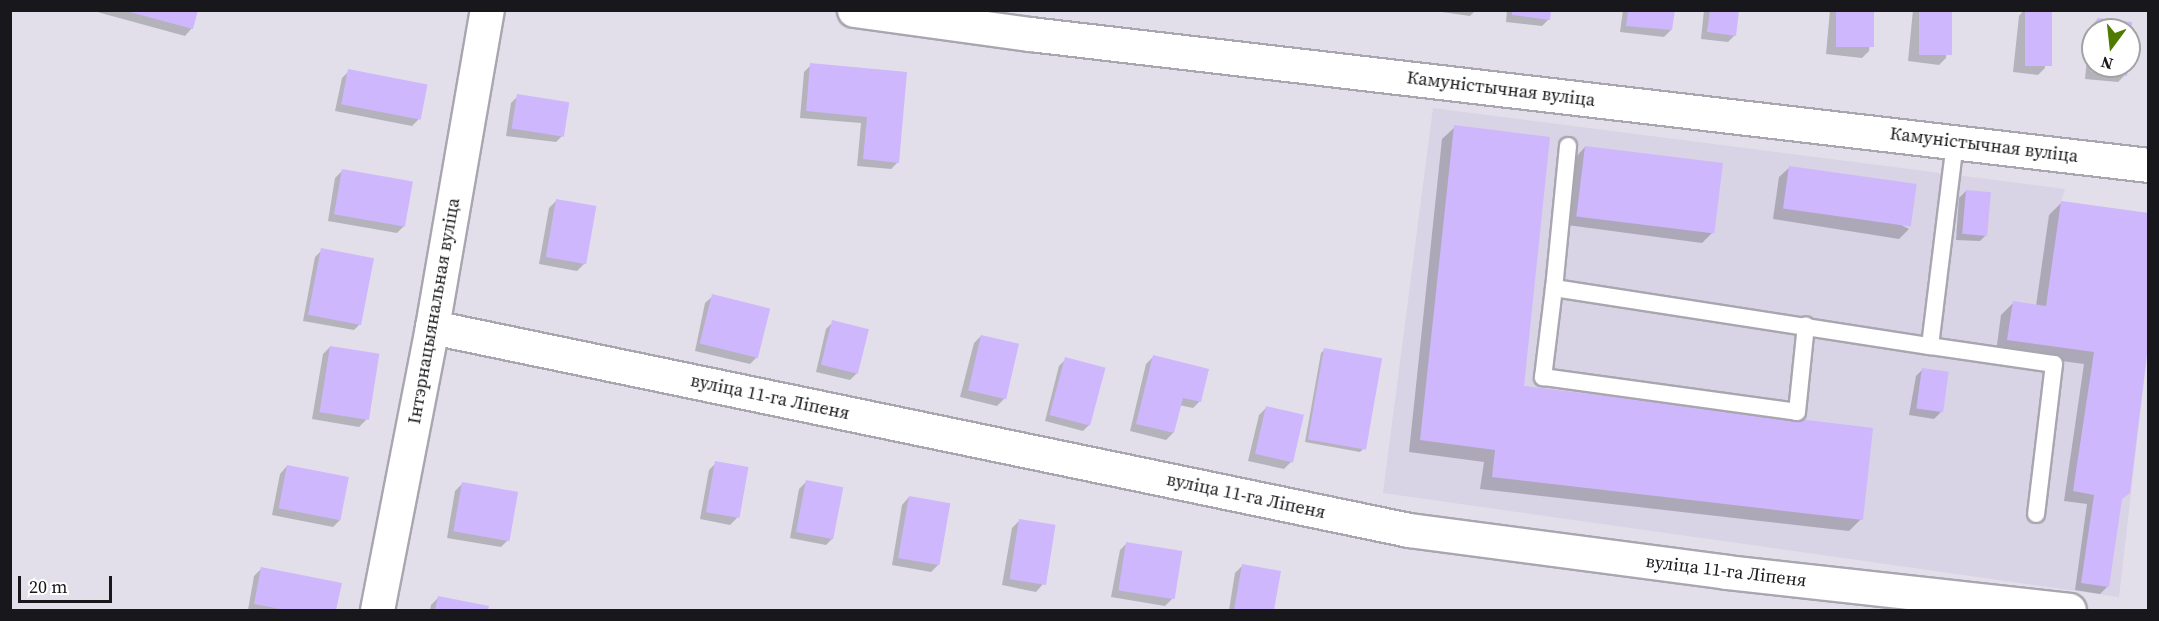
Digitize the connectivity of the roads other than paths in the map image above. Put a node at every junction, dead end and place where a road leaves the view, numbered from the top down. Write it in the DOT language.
graph roads {
  1 [pos="487,10"];
  2 [pos="854,10"];
  3 [pos="1031,22"];
  4 [pos="1955,141"];
  5 [pos="1568,146"];
  6 [pos="2148,165"];
  7 [pos="1554,288"];
  8 [pos="1806,325"];
  9 [pos="432,327"];
  10 [pos="1930,346"];
  11 [pos="2036,514"];
  12 [pos="376,610"];
  13 [pos="2069,610"];
  1 -- 9 [label="street, Інтэрнацыянальная вуліца"];
  2 -- 3 [label="street, Камуністычная вуліца"];
  3 -- 4 [label="street, Камуністычная вуліца"];
  4 -- 6 [label="street, Камуністычная вуліца"];
  4 -- 10 [label="lane"];
  5 -- 7 [label="lane"];
  7 -- 8 [label="lane"];
  7 -- 8 [label="lane"];
  8 -- 10 [label="lane"];
  9 -- 12 [label="street, Інтэрнацыянальная вуліца"];
  9 -- 13 [label="street, вуліца 11-га Ліпеня"];
  10 -- 11 [label="lane"];
}
